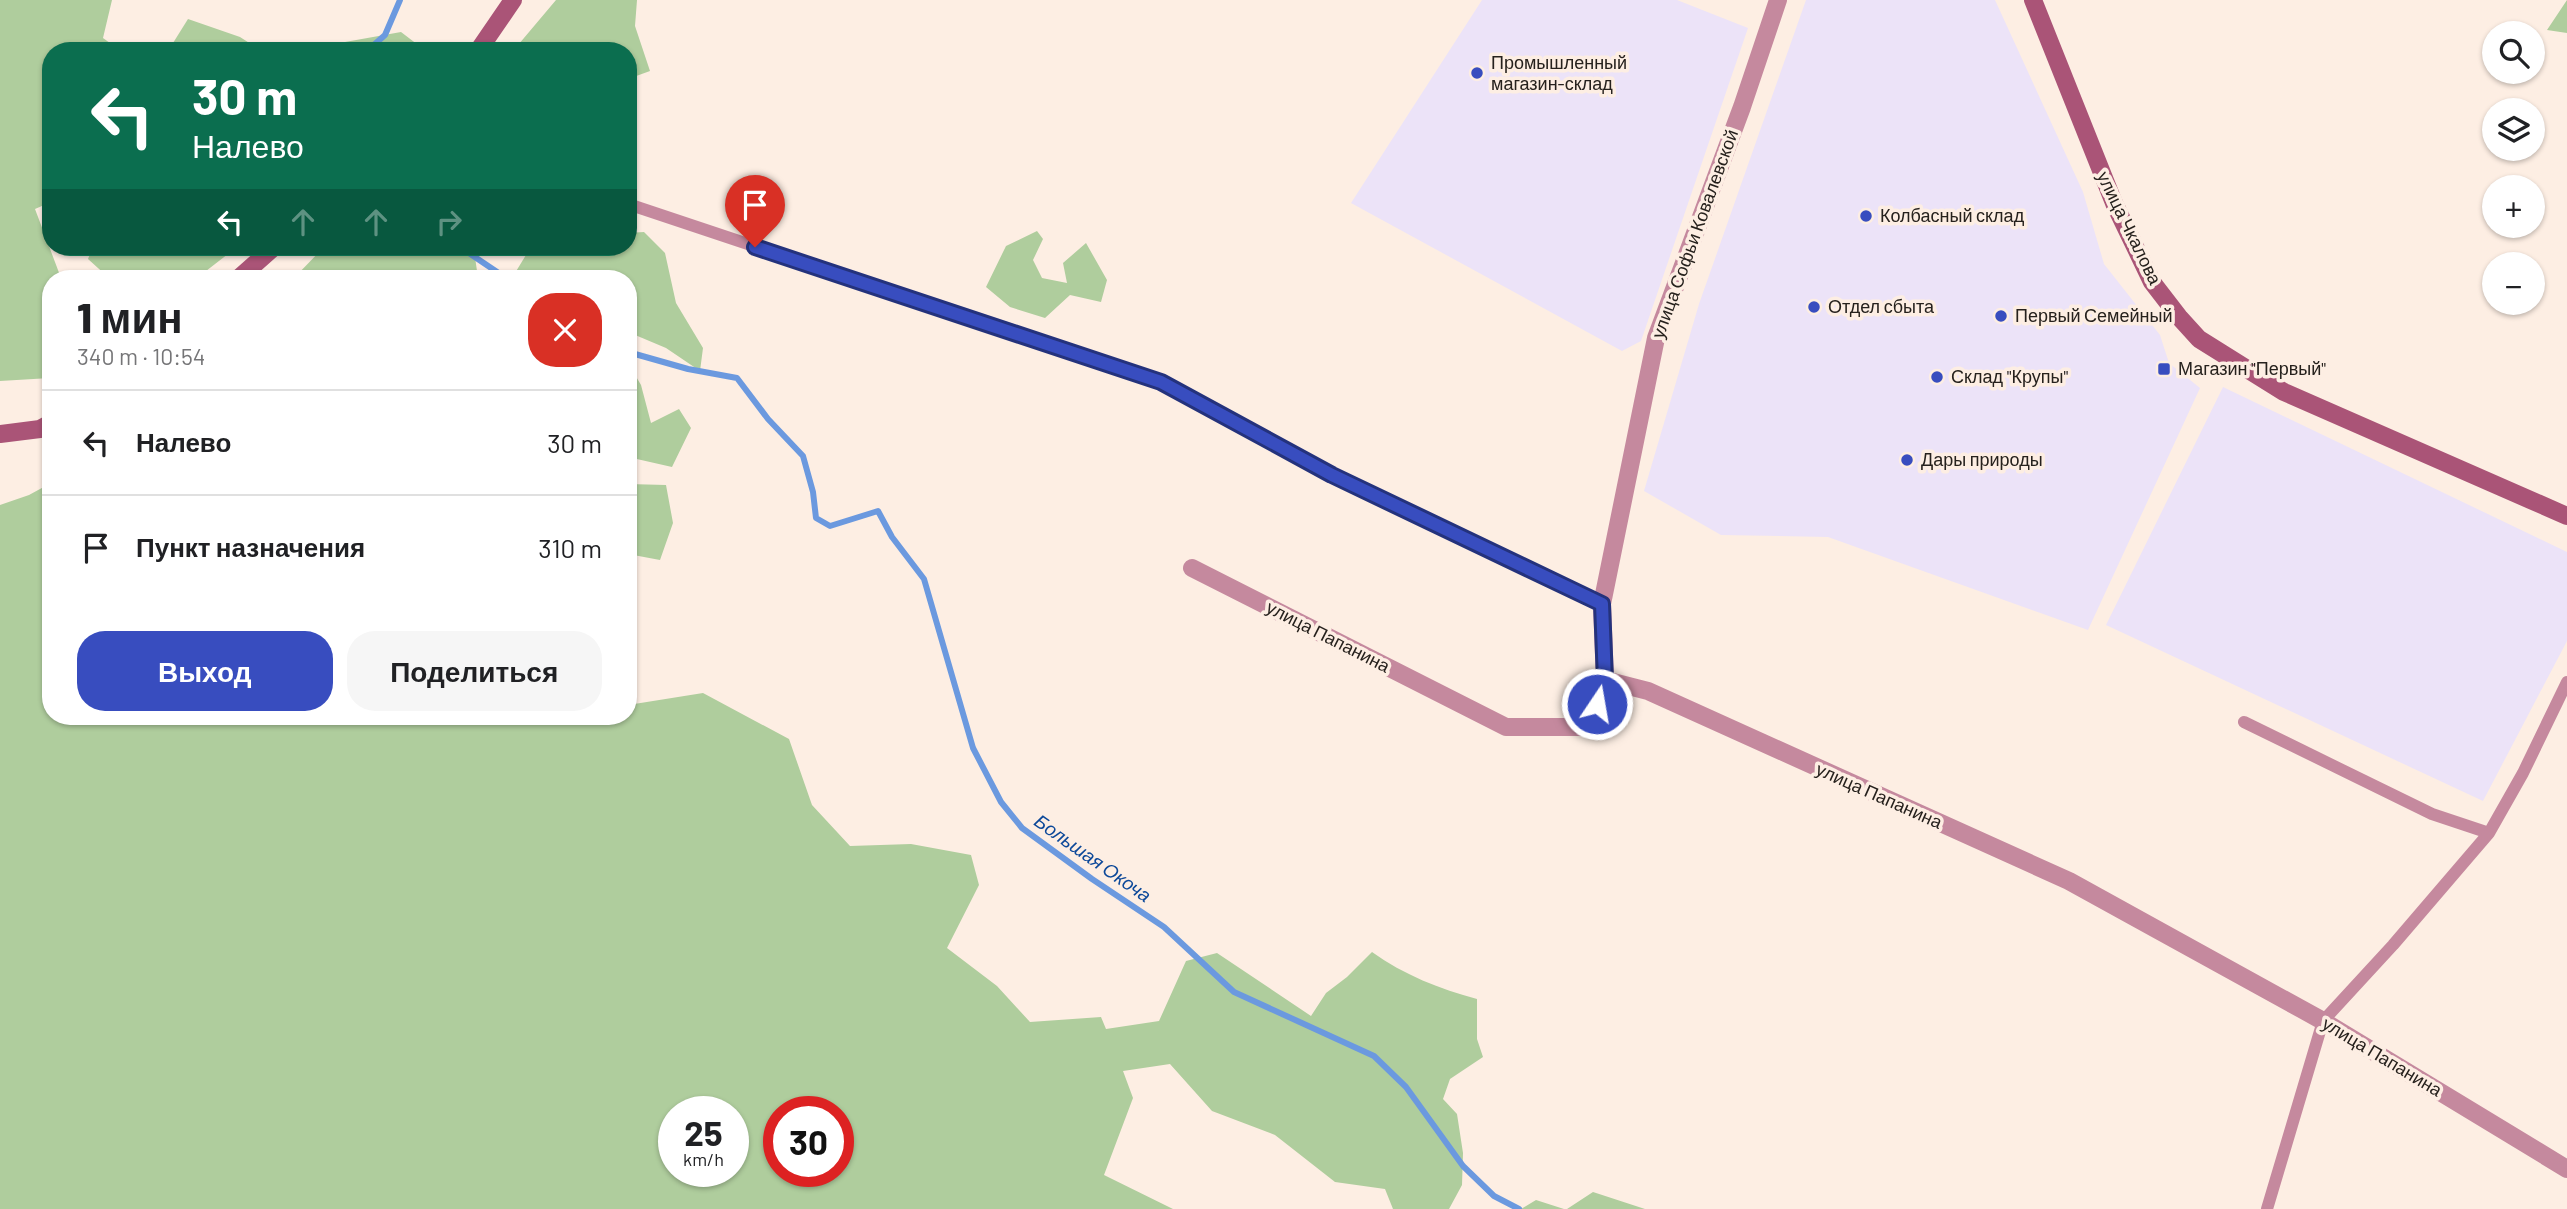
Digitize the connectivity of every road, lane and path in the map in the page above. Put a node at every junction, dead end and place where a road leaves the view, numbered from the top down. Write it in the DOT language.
graph roads {
  1 [pos="513,0"];
  2 [pos="1778,0"];
  3 [pos="2034,0"];
  4 [pos="484,42"];
  5 [pos="637,207"];
  6 [pos="264,256"];
  7 [pos="248,270"];
  8 [pos="42,428"];
  9 [pos="0,435"];
  10 [pos="2567,516"];
  11 [pos="1192,568"];
  12 [pos="1602,604"];
  13 [pos="1605,680"];
  14 [pos="2567,682"];
  15 [pos="2244,722"];
  16 [pos="2488,833"];
  17 [pos="2323,1021"];
  18 [pos="2567,1168"];
  19 [pos="2267,1209"];
  1 -- 4 [label="street"];
  2 -- 12 [label="street, улица Софьи Ковалевской"];
  3 -- 10 [label="street, улица Чкалова"];
  5 -- 12 [label="lane"];
  6 -- 7 [label="street"];
  8 -- 9 [label="street"];
  11 -- 13 [label="street, улица Папанина"];
  12 -- 13 [label="street, улица Софьи Ковалевской"];
  13 -- 17 [label="street, улица Папанина"];
  14 -- 16 [label="lane"];
  15 -- 16 [label="lane"];
  16 -- 17 [label="lane"];
  17 -- 18 [label="street, улица Папанина"];
  17 -- 19 [label="lane"];
}
